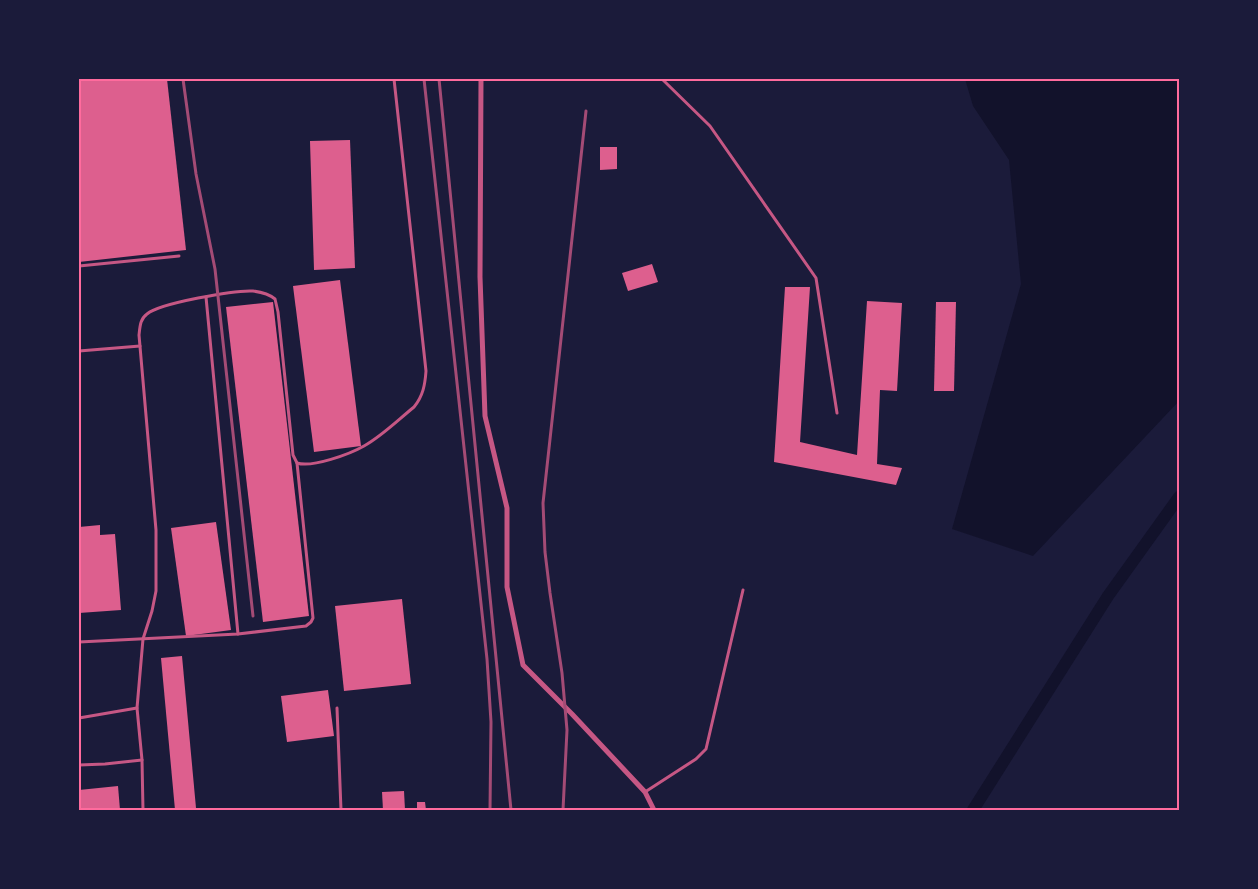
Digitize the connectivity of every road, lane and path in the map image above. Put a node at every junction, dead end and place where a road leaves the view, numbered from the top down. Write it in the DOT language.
graph roads {
  1 [pos="394,79"];
  2 [pos="481,79"];
  3 [pos="662,79"];
  4 [pos="179,256"];
  5 [pos="79,266"];
  6 [pos="206,297"];
  7 [pos="140,346"];
  8 [pos="79,351"];
  9 [pos="837,412"];
  10 [pos="297,463"];
  11 [pos="743,590"];
  12 [pos="238,634"];
  13 [pos="143,639"];
  14 [pos="79,642"];
  15 [pos="137,708"];
  16 [pos="337,708"];
  17 [pos="79,718"];
  18 [pos="142,760"];
  19 [pos="79,765"];
  20 [pos="645,792"];
  21 [pos="143,810"];
  22 [pos="341,810"];
  23 [pos="654,810"];
  1 -- 10 [label="lane"];
  2 -- 20 [label="street"];
  3 -- 9 [label="lane"];
  4 -- 5 [label="lane"];
  6 -- 7 [label="lane"];
  6 -- 10 [label="lane"];
  6 -- 12 [label="lane"];
  7 -- 8 [label="lane"];
  7 -- 13 [label="lane"];
  10 -- 12 [label="lane"];
  11 -- 20 [label="lane"];
  12 -- 13 [label="lane"];
  13 -- 14 [label="lane"];
  13 -- 15 [label="lane"];
  15 -- 17 [label="lane"];
  15 -- 18 [label="lane"];
  16 -- 22 [label="lane"];
  18 -- 19 [label="lane"];
  18 -- 21 [label="lane"];
  20 -- 23 [label="street"];
}
